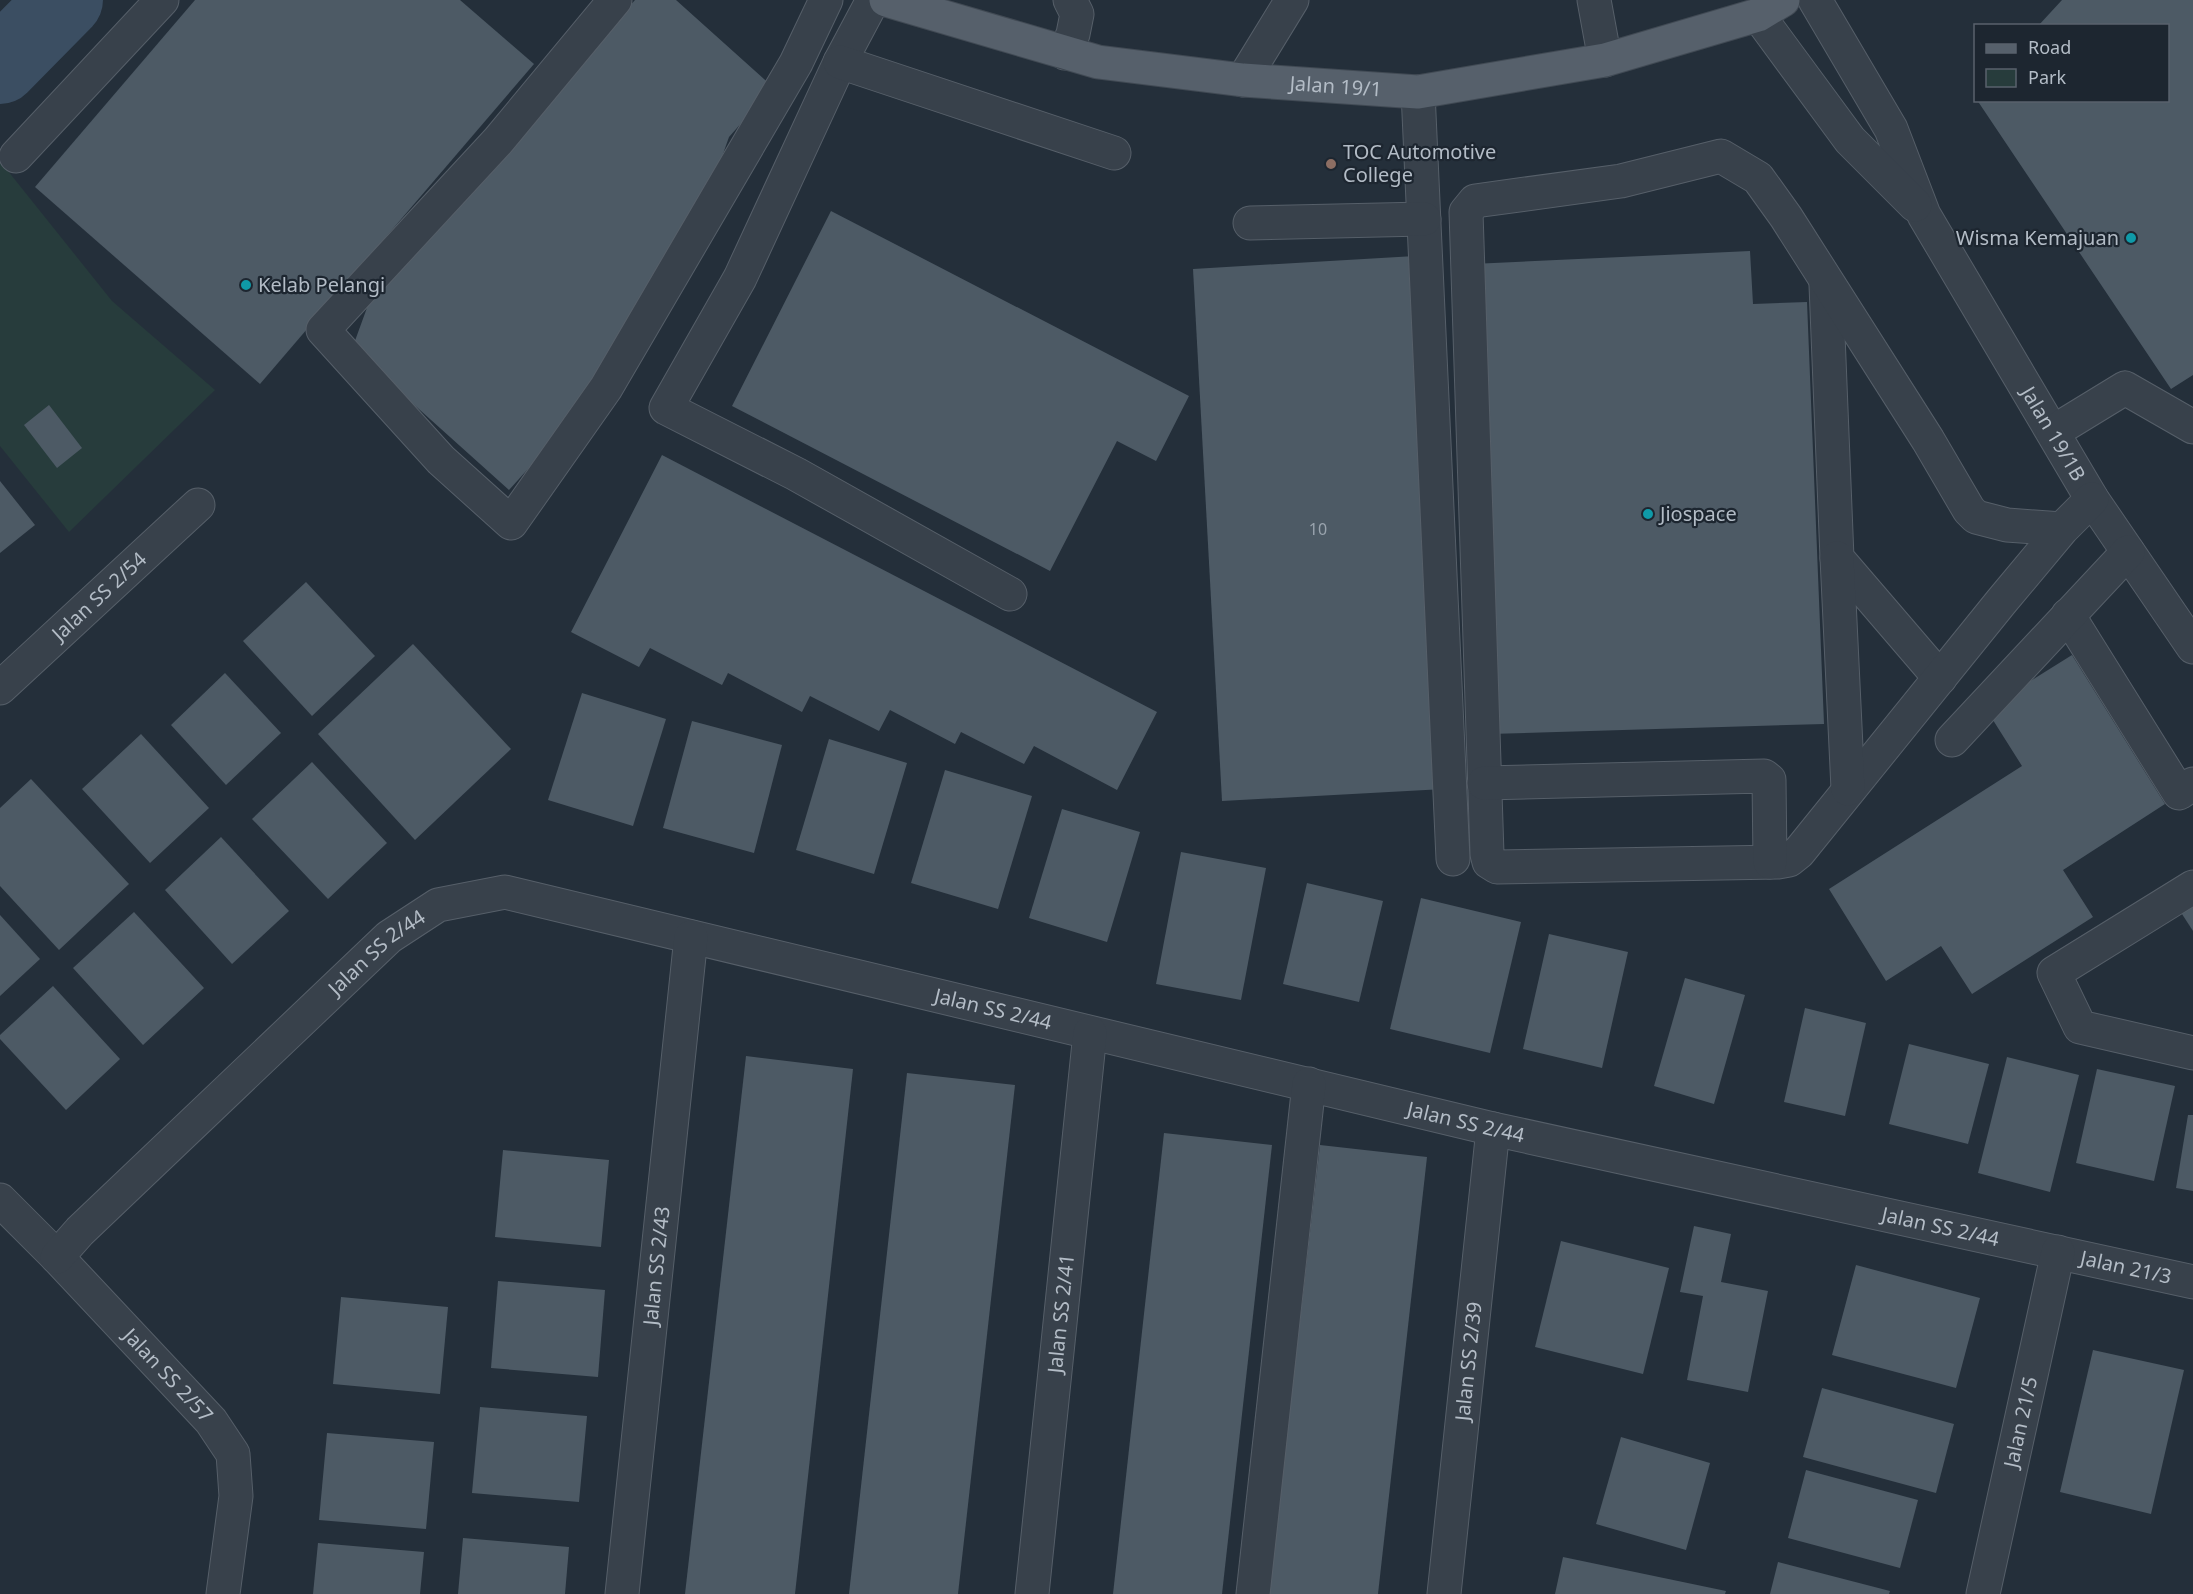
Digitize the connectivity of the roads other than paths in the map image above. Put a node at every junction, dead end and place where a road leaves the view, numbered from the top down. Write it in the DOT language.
graph roads {
  1 [pos="162,0"];
  2 [pos="615,0"];
  3 [pos="826,0"];
  4 [pos="873,0"];
  5 [pos="886,0"];
  6 [pos="1070,0"];
  7 [pos="1292,0"];
  8 [pos="1594,0"];
  9 [pos="1815,0"];
  10 [pos="1770,7"];
  11 [pos="1065,53"];
  12 [pos="1605,60"];
  13 [pos="840,62"];
  14 [pos="1243,80"];
  15 [pos="1418,92"];
  16 [pos="1114,153"];
  17 [pos="16,156"];
  18 [pos="1924,215"];
  19 [pos="1424,219"];
  20 [pos="1250,223"];
  21 [pos="1826,283"];
  22 [pos="2193,427"];
  23 [pos="2053,432"];
  24 [pos="2092,499"];
  25 [pos="198,506"];
  26 [pos="2062,529"];
  27 [pos="2128,552"];
  28 [pos="1837,558"];
  29 [pos="1010,594"];
  30 [pos="2068,615"];
  31 [pos="2193,647"];
  32 [pos="1940,678"];
  33 [pos="0,688"];
  34 [pos="1952,740"];
  35 [pos="1484,783"];
  36 [pos="2193,784"];
  37 [pos="1848,789"];
  38 [pos="1453,859"];
  39 [pos="1770,862"];
  40 [pos="2193,887"];
  41 [pos="691,937"];
  42 [pos="1090,1033"];
  43 [pos="2193,1053"];
  44 [pos="1309,1084"];
  45 [pos="1493,1129"];
  46 [pos="0,1200"];
  47 [pos="2058,1252"];
  48 [pos="57,1257"];
  49 [pos="2193,1282"];
  50 [pos="223,1594"];
  51 [pos="622,1594"];
  52 [pos="1032,1594"];
  53 [pos="1253,1594"];
  54 [pos="1444,1594"];
  55 [pos="1983,1594"];
  1 -- 17 [label="street"];
  2 -- 3 [label="street"];
  4 -- 13 [label="street"];
  5 -- 11 [label="main road, Jalan 19/1"];
  6 -- 11 [label="street"];
  7 -- 14 [label="street"];
  8 -- 12 [label="street"];
  9 -- 18 [label="street, Jalan 19/1B"];
  10 -- 12 [label="main road, Jalan 19/1"];
  10 -- 18 [label="street, Jalan 19/1B"];
  11 -- 14 [label="main road, Jalan 19/1"];
  12 -- 15 [label="main road, Jalan 19/1"];
  13 -- 16 [label="street"];
  13 -- 29 [label="street"];
  14 -- 15 [label="main road, Jalan 19/1"];
  15 -- 19 [label="street"];
  18 -- 23 [label="street, Jalan 19/1B"];
  19 -- 20 [label="street"];
  19 -- 38 [label="street"];
  21 -- 26 [label="street"];
  21 -- 28 [label="street"];
  21 -- 35 [label="street"];
  22 -- 23 [label="street"];
  23 -- 24 [label="street, Jalan 19/1B"];
  24 -- 26 [label="street"];
  24 -- 27 [label="street, Jalan 19/1B"];
  25 -- 33 [label="street, Jalan SS 2/54"];
  26 -- 32 [label="street"];
  27 -- 30 [label="street"];
  27 -- 31 [label="street, Jalan 19/1B"];
  28 -- 32 [label="street"];
  28 -- 37 [label="street"];
  30 -- 34 [label="street"];
  30 -- 36 [label="street"];
  32 -- 37 [label="street"];
  35 -- 39 [label="street"];
  35 -- 39 [label="street"];
  37 -- 39 [label="street"];
  40 -- 43 [label="street"];
  41 -- 42 [label="street, Jalan SS 2/44"];
  41 -- 48 [label="street, Jalan SS 2/44"];
  41 -- 51 [label="street, Jalan SS 2/43"];
  42 -- 44 [label="street, Jalan SS 2/44"];
  42 -- 52 [label="street, Jalan SS 2/41"];
  44 -- 45 [label="street, Jalan SS 2/44"];
  44 -- 53 [label="street"];
  45 -- 47 [label="street, Jalan SS 2/44"];
  45 -- 54 [label="street, Jalan SS 2/39"];
  46 -- 48 [label="street, Jalan SS 2/57"];
  47 -- 49 [label="street, Jalan 21/3"];
  47 -- 55 [label="street, Jalan 21/5"];
  48 -- 50 [label="street, Jalan SS 2/57"];
}
